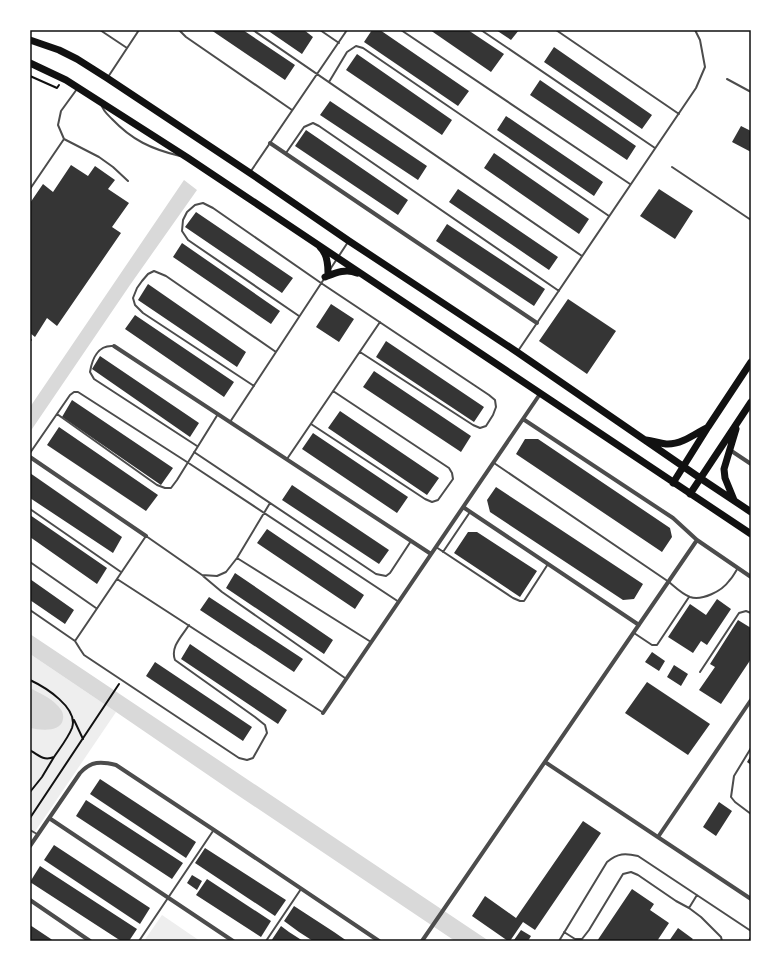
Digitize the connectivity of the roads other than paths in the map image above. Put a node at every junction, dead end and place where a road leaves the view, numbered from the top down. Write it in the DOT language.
graph roads {
  1 [pos="100,30"];
  2 [pos="139,30"];
  3 [pos="179,30"];
  4 [pos="253,30"];
  5 [pos="320,30"];
  6 [pos="347,30"];
  7 [pos="401,30"];
  8 [pos="481,30"];
  9 [pos="556,30"];
  10 [pos="695,30"];
  11 [pos="30,40"];
  12 [pos="338,43"];
  13 [pos="127,48"];
  14 [pos="30,63"];
  15 [pos="317,74"];
  16 [pos="107,78"];
  17 [pos="727,79"];
  18 [pos="329,82"];
  19 [pos="78,87"];
  20 [pos="751,92"];
  21 [pos="100,101"];
  22 [pos="292,111"];
  23 [pos="679,114"];
  24 [pos="64,139"];
  25 [pos="270,143"];
  26 [pos="655,148"];
  27 [pos="286,153"];
  28 [pos="188,158"];
  29 [pos="672,167"];
  30 [pos="250,173"];
  31 [pos="128,181"];
  32 [pos="630,184"];
  33 [pos="30,189"];
  34 [pos="609,216"];
  35 [pos="751,220"];
  36 [pos="349,241"];
  37 [pos="315,243"];
  38 [pos="582,256"];
  39 [pos="338,258"];
  40 [pos="366,277"];
  41 [pos="325,278"];
  42 [pos="559,292"];
  43 [pos="299,316"];
  44 [pos="380,322"];
  45 [pos="537,323"];
  46 [pos="114,346"];
  47 [pos="276,352"];
  48 [pos="360,352"];
  49 [pos="517,352"];
  50 [pos="751,362"];
  51 [pos="254,386"];
  52 [pos="333,391"];
  53 [pos="540,394"];
  54 [pos="751,402"];
  55 [pos="57,414"];
  56 [pos="218,414"];
  57 [pos="523,419"];
  58 [pos="738,421"];
  59 [pos="230,422"];
  60 [pos="311,424"];
  61 [pos="708,427"];
  62 [pos="642,439"];
  63 [pos="197,446"];
  64 [pos="730,450"];
  65 [pos="194,452"];
  66 [pos="30,453"];
  67 [pos="30,457"];
  68 [pos="287,459"];
  69 [pos="187,462"];
  70 [pos="494,462"];
  71 [pos="751,464"];
  72 [pos="684,467"];
  73 [pos="700,478"];
  74 [pos="673,482"];
  75 [pos="690,494"];
  76 [pos="734,500"];
  77 [pos="270,503"];
  78 [pos="463,508"];
  79 [pos="30,509"];
  80 [pos="470,512"];
  81 [pos="751,512"];
  82 [pos="264,513"];
  83 [pos="751,534"];
  84 [pos="146,536"];
  85 [pos="697,540"];
  86 [pos="411,541"];
  87 [pos="436,547"];
  88 [pos="443,552"];
  89 [pos="431,554"];
  90 [pos="237,558"];
  91 [pos="30,562"];
  92 [pos="548,564"];
  93 [pos="738,568"];
  94 [pos="121,572"];
  95 [pos="202,575"];
  96 [pos="751,577"];
  97 [pos="117,579"];
  98 [pos="669,582"];
  99 [pos="689,597"];
  100 [pos="399,602"];
  101 [pos="97,609"];
  102 [pos="30,610"];
  103 [pos="751,613"];
  104 [pos="189,625"];
  105 [pos="639,625"];
  106 [pos="634,633"];
  107 [pos="76,641"];
  108 [pos="372,642"];
  109 [pos="700,672"];
  110 [pos="346,679"];
  111 [pos="751,700"];
  112 [pos="323,713"];
  113 [pos="751,748"];
  114 [pos="545,762"];
  115 [pos="751,814"];
  116 [pos="49,818"];
  117 [pos="30,830"];
  118 [pos="214,830"];
  119 [pos="38,834"];
  120 [pos="658,837"];
  121 [pos="30,846"];
  122 [pos="301,888"];
  123 [pos="697,895"];
  124 [pos="168,898"];
  125 [pos="751,899"];
  126 [pos="30,900"];
  127 [pos="689,908"];
  128 [pos="751,931"];
  129 [pos="564,932"];
  130 [pos="751,937"];
  131 [pos="90,941"];
  132 [pos="139,941"];
  133 [pos="233,941"];
  134 [pos="266,941"];
  135 [pos="379,941"];
  136 [pos="422,941"];
  137 [pos="558,941"];
  138 [pos="722,941"];
  139 [pos="749,941"];
  1 -- 13 [label="lane"];
  2 -- 13 [label="lane"];
  3 -- 22 [label="lane"];
  4 -- 15 [label="lane"];
  5 -- 12 [label="lane"];
  6 -- 12 [label="lane"];
  7 -- 32 [label="lane"];
  8 -- 26 [label="lane"];
  9 -- 23 [label="lane"];
  10 -- 23 [label="lane"];
  11 -- 16 [label="main road"];
  12 -- 15 [label="lane"];
  13 -- 16 [label="lane"];
  14 -- 19 [label="main road"];
  15 -- 18 [label="lane"];
  15 -- 22 [label="lane"];
  16 -- 30 [label="main road"];
  17 -- 20 [label="lane"];
  18 -- 34 [label="lane"];
  18 -- 38 [label="lane"];
  19 -- 21 [label="main road"];
  19 -- 24 [label="lane"];
  21 -- 28 [label="main road"];
  21 -- 28 [label="lane"];
  22 -- 25 [label="lane"];
  23 -- 26 [label="lane"];
  24 -- 31 [label="lane"];
  24 -- 33 [label="lane"];
  25 -- 27 [label="street"];
  25 -- 30 [label="lane"];
  26 -- 32 [label="lane"];
  27 -- 42 [label="lane"];
  27 -- 45 [label="street"];
  28 -- 37 [label="main road"];
  29 -- 35 [label="lane"];
  30 -- 36 [label="main road"];
  32 -- 34 [label="lane"];
  34 -- 38 [label="lane"];
  36 -- 39 [label="lane"];
  36 -- 49 [label="main road"];
  37 -- 39 [label="main road"];
  37 -- 41 [label="main road"];
  38 -- 42 [label="lane"];
  39 -- 40 [label="main road"];
  39 -- 41 [label="lane"];
  40 -- 41 [label="main road"];
  40 -- 53 [label="main road"];
  41 -- 43 [label="lane"];
  41 -- 43 [label="lane"];
  41 -- 44 [label="lane"];
  42 -- 45 [label="lane"];
  43 -- 47 [label="lane"];
  44 -- 48 [label="lane"];
  44 -- 48 [label="lane"];
  45 -- 49 [label="lane"];
  46 -- 56 [label="street"];
  46 -- 63 [label="lane"];
  47 -- 51 [label="lane"];
  47 -- 51 [label="lane"];
  48 -- 52 [label="lane"];
  49 -- 62 [label="main road"];
  50 -- 61 [label="main road"];
  51 -- 59 [label="lane"];
  52 -- 60 [label="lane"];
  52 -- 60 [label="lane"];
  53 -- 57 [label="street"];
  53 -- 74 [label="main road"];
  54 -- 58 [label="main road"];
  55 -- 66 [label="lane"];
  55 -- 69 [label="lane"];
  55 -- 69 [label="lane"];
  56 -- 59 [label="street"];
  56 -- 63 [label="lane"];
  57 -- 70 [label="street"];
  57 -- 85 [label="street"];
  58 -- 64 [label="main road"];
  58 -- 73 [label="main road"];
  59 -- 68 [label="street"];
  60 -- 68 [label="lane"];
  61 -- 62 [label="main road"];
  61 -- 72 [label="main road"];
  62 -- 72 [label="main road"];
  63 -- 65 [label="lane"];
  64 -- 71 [label="street"];
  64 -- 76 [label="main road"];
  65 -- 69 [label="lane"];
  65 -- 77 [label="lane"];
  67 -- 84 [label="street"];
  68 -- 86 [label="street"];
  69 -- 82 [label="lane"];
  70 -- 78 [label="street"];
  70 -- 98 [label="lane"];
  72 -- 73 [label="main road"];
  72 -- 74 [label="main road"];
  73 -- 75 [label="main road"];
  73 -- 76 [label="main road"];
  74 -- 75 [label="main road"];
  75 -- 83 [label="main road"];
  76 -- 81 [label="main road"];
  77 -- 82 [label="lane"];
  77 -- 86 [label="lane"];
  78 -- 80 [label="street"];
  78 -- 87 [label="street"];
  79 -- 94 [label="lane"];
  80 -- 88 [label="lane"];
  80 -- 92 [label="street"];
  82 -- 90 [label="lane"];
  82 -- 100 [label="lane"];
  84 -- 94 [label="lane"];
  84 -- 95 [label="lane"];
  85 -- 93 [label="street"];
  85 -- 98 [label="street"];
  86 -- 89 [label="street"];
  87 -- 88 [label="lane"];
  87 -- 89 [label="street"];
  88 -- 92 [label="lane"];
  89 -- 100 [label="street"];
  90 -- 95 [label="lane"];
  90 -- 108 [label="lane"];
  91 -- 101 [label="lane"];
  92 -- 105 [label="street"];
  93 -- 96 [label="street"];
  93 -- 99 [label="lane"];
  94 -- 97 [label="lane"];
  95 -- 110 [label="lane"];
  97 -- 101 [label="lane"];
  97 -- 104 [label="lane"];
  98 -- 99 [label="lane"];
  98 -- 105 [label="street"];
  99 -- 106 [label="lane"];
  100 -- 108 [label="street"];
  101 -- 107 [label="lane"];
  102 -- 107 [label="lane"];
  103 -- 109 [label="lane"];
  104 -- 107 [label="lane"];
  104 -- 112 [label="lane"];
  105 -- 106 [label="street"];
  106 -- 114 [label="street"];
  108 -- 110 [label="street"];
  110 -- 112 [label="street"];
  111 -- 120 [label="street"];
  113 -- 115 [label="lane"];
  114 -- 120 [label="street"];
  114 -- 136 [label="street"];
  116 -- 118 [label="street"];
  116 -- 119 [label="street"];
  116 -- 124 [label="street"];
  117 -- 119 [label="lane"];
  118 -- 122 [label="street"];
  118 -- 124 [label="lane"];
  119 -- 121 [label="street"];
  120 -- 125 [label="street"];
  122 -- 134 [label="lane"];
  122 -- 135 [label="street"];
  123 -- 127 [label="lane"];
  123 -- 128 [label="lane"];
  123 -- 129 [label="lane"];
  124 -- 132 [label="lane"];
  124 -- 133 [label="street"];
  126 -- 131 [label="street"];
  127 -- 129 [label="lane"];
  127 -- 138 [label="lane"];
  129 -- 137 [label="lane"];
  130 -- 139 [label="lane"];
}
